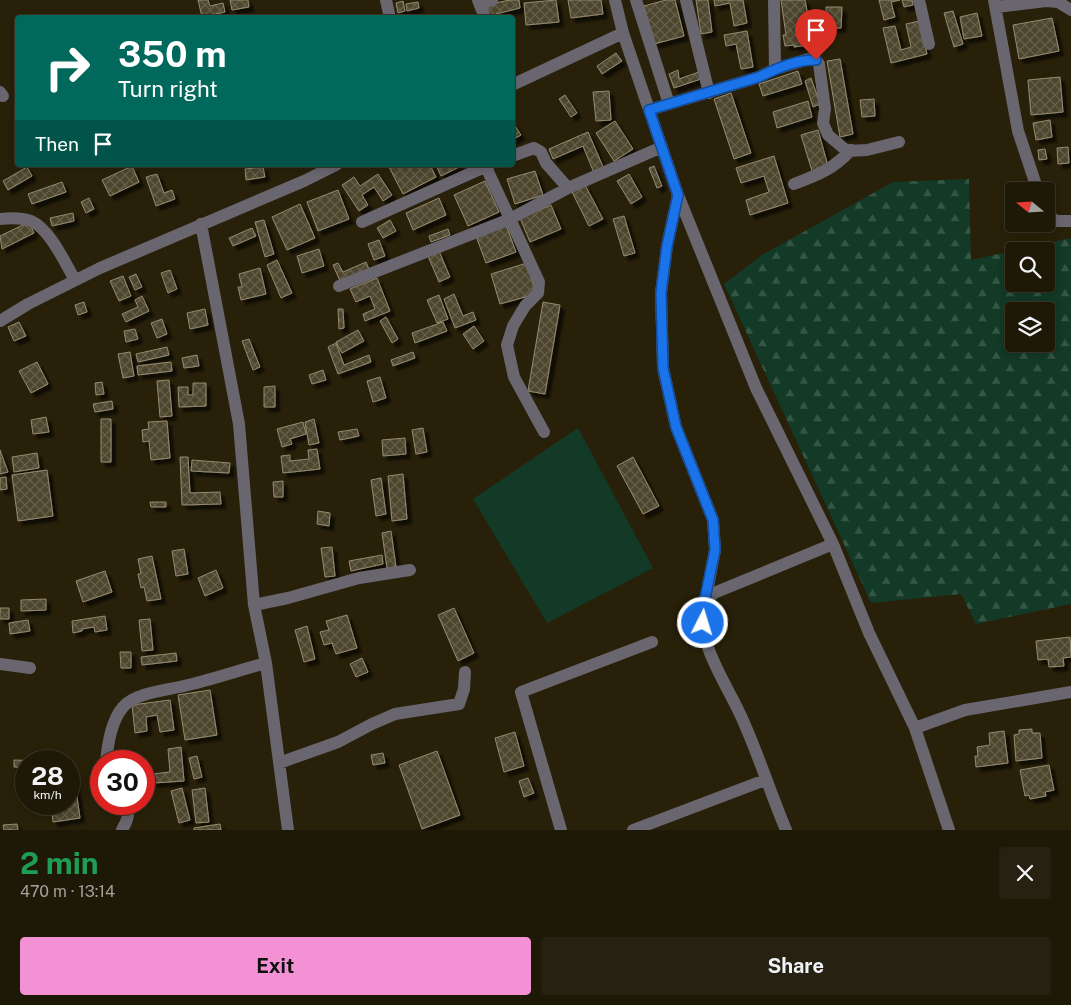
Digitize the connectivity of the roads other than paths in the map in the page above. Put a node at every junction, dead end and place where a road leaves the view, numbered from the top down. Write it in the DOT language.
graph roads {
  1 [pos="386,0"];
  2 [pos="615,0"];
  3 [pos="636,0"];
  4 [pos="686,0"];
  5 [pos="774,0"];
  6 [pos="919,0"];
  7 [pos="484,2"];
  8 [pos="995,3"];
  9 [pos="1071,10"];
  10 [pos="389,15"];
  11 [pos="485,15"];
  12 [pos="622,33"];
  13 [pos="929,44"];
  14 [pos="775,69"];
  15 [pos="515,84"];
  16 [pos="709,93"];
  17 [pos="670,104"];
  18 [pos="649,110"];
  19 [pos="899,142"];
  20 [pos="662,147"];
  21 [pos="851,150"];
  22 [pos="515,155"];
  23 [pos="332,167"];
  24 [pos="483,167"];
  25 [pos="488,167"];
  26 [pos="1035,182"];
  27 [pos="794,184"];
  28 [pos="568,188"];
  29 [pos="678,195"];
  30 [pos="0,219"];
  31 [pos="510,219"];
  32 [pos="1055,220"];
  33 [pos="1071,221"];
  34 [pos="362,222"];
  35 [pos="201,224"];
  36 [pos="75,280"];
  37 [pos="339,286"];
  38 [pos="0,321"];
  39 [pos="544,432"];
  40 [pos="833,544"];
  41 [pos="410,570"];
  42 [pos="705,602"];
  43 [pos="254,605"];
  44 [pos="652,642"];
  45 [pos="266,663"];
  46 [pos="0,664"];
  47 [pos="30,668"];
  48 [pos="465,672"];
  49 [pos="1071,692"];
  50 [pos="915,728"];
  51 [pos="108,750"];
  52 [pos="279,763"];
  53 [pos="765,780"];
  54 [pos="129,815"];
  55 [pos="122,830"];
  56 [pos="288,830"];
  57 [pos="561,830"];
  58 [pos="633,830"];
  59 [pos="786,830"];
  60 [pos="949,830"];
  1 -- 10 [label="street"];
  2 -- 12 [label="street"];
  3 -- 17 [label="street"];
  4 -- 16 [label="street"];
  5 -- 14 [label="street"];
  6 -- 13 [label="street"];
  7 -- 11 [label="street"];
  8 -- 9 [label="street"];
  8 -- 26 [label="street"];
  12 -- 15 [label="street"];
  12 -- 18 [label="street"];
  14 -- 16 [label="street"];
  14 -- 21 [label="street"];
  16 -- 17 [label="street"];
  17 -- 18 [label="street"];
  18 -- 20 [label="street"];
  19 -- 21 [label="street"];
  20 -- 28 [label="street"];
  20 -- 29 [label="street"];
  21 -- 27 [label="street"];
  22 -- 28 [label="street"];
  23 -- 35 [label="street"];
  24 -- 34 [label="street"];
  25 -- 31 [label="street"];
  28 -- 31 [label="street"];
  29 -- 40 [label="street"];
  29 -- 42 [label="street"];
  30 -- 36 [label="street"];
  31 -- 37 [label="street"];
  31 -- 39 [label="street"];
  32 -- 33 [label="street"];
  35 -- 36 [label="street"];
  35 -- 43 [label="street"];
  36 -- 38 [label="street"];
  40 -- 42 [label="street"];
  40 -- 50 [label="street"];
  41 -- 43 [label="street"];
  42 -- 53 [label="street"];
  43 -- 45 [label="street"];
  44 -- 57 [label="street"];
  45 -- 51 [label="street"];
  45 -- 52 [label="street"];
  46 -- 47 [label="street"];
  48 -- 52 [label="street"];
  49 -- 50 [label="street"];
  50 -- 60 [label="street"];
  52 -- 56 [label="street"];
  53 -- 58 [label="street"];
  53 -- 59 [label="street"];
  54 -- 55 [label="street"];
}
